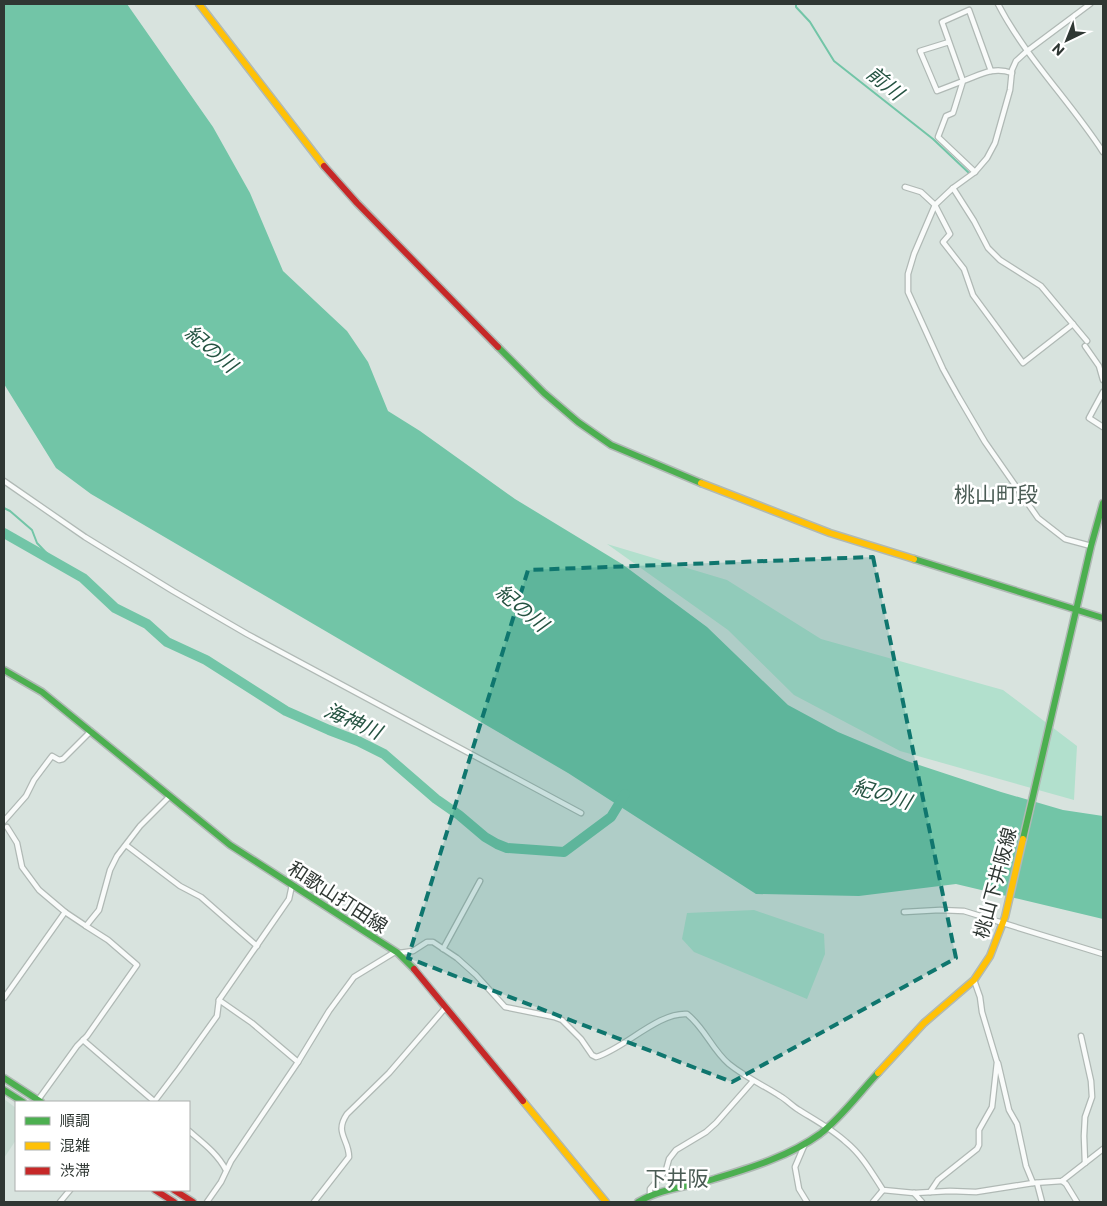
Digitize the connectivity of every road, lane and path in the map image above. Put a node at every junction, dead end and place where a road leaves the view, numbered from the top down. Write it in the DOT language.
graph roads {
  1 [pos="199,4"];
  2 [pos="998,4"];
  3 [pos="1090,4"];
  4 [pos="949,42"];
  5 [pos="1027,52"];
  6 [pos="991,71"];
  7 [pos="1012,73"];
  8 [pos="963,81"];
  9 [pos="1103,152"];
  10 [pos="975,172"];
  11 [pos="905,187"];
  12 [pos="952,188"];
  13 [pos="935,205"];
  14 [pos="1073,324"];
  15 [pos="1103,380"];
  16 [pos="1103,392"];
  17 [pos="1103,427"];
  18 [pos="4,481"];
  19 [pos="1103,503"];
  20 [pos="1091,546"];
  21 [pos="1077,612"];
  22 [pos="1103,618"];
  23 [pos="4,670"];
  24 [pos="91,731"];
  25 [pos="170,796"];
  26 [pos="581,813"];
  27 [pos="5,826"];
  28 [pos="126,845"];
  29 [pos="480,881"];
  30 [pos="292,885"];
  31 [pos="65,912"];
  32 [pos="904,912"];
  33 [pos="1004,920"];
  34 [pos="86,926"];
  35 [pos="257,946"];
  36 [pos="443,949"];
  37 [pos="396,952"];
  38 [pos="1103,954"];
  39 [pos="974,980"];
  40 [pos="4,998"];
  41 [pos="219,1000"];
  42 [pos="446,1007"];
  43 [pos="1081,1036"];
  44 [pos="83,1040"];
  45 [pos="298,1062"];
  46 [pos="997,1062"];
  47 [pos="4,1078"];
  48 [pos="753,1081"];
  49 [pos="4,1090"];
  50 [pos="21,1101"];
  51 [pos="40,1101"];
  52 [pos="153,1101"];
  53 [pos="155,1101"];
  54 [pos="828,1127"];
  55 [pos="190,1131"];
  56 [pos="804,1146"];
  57 [pos="1103,1149"];
  58 [pos="1086,1163"];
  59 [pos="226,1170"];
  60 [pos="1062,1181"];
  61 [pos="1035,1183"];
  62 [pos="883,1190"];
  63 [pos="69,1191"];
  64 [pos="157,1191"];
  65 [pos="176,1191"];
  66 [pos="930,1192"];
  67 [pos="914,1193"];
  68 [pos="650,1194"];
  69 [pos="60,1202"];
  70 [pos="174,1202"];
  71 [pos="193,1202"];
  72 [pos="207,1202"];
  73 [pos="314,1202"];
  74 [pos="606,1202"];
  75 [pos="638,1202"];
  76 [pos="807,1202"];
  77 [pos="873,1202"];
  78 [pos="922,1202"];
  79 [pos="1042,1202"];
  80 [pos="1077,1202"];
  1 -- 21 [label="main road"];
  2 -- 5 [label="street"];
  3 -- 5 [label="street"];
  4 -- 6 [label="street"];
  4 -- 8 [label="street"];
  4 -- 8 [label="street"];
  5 -- 7 [label="street"];
  5 -- 9 [label="street"];
  6 -- 7 [label="street"];
  6 -- 8 [label="street"];
  7 -- 10 [label="street"];
  8 -- 10 [label="street"];
  10 -- 12 [label="street"];
  11 -- 13 [label="street"];
  12 -- 13 [label="street"];
  12 -- 14 [label="street"];
  13 -- 14 [label="street"];
  13 -- 20 [label="street"];
  14 -- 15 [label="street"];
  16 -- 17 [label="street"];
  18 -- 26 [label="street"];
  19 -- 20 [label="main road, 桃山下井阪線"];
  20 -- 21 [label="main road, 桃山下井阪線"];
  21 -- 22 [label="main road"];
  21 -- 33 [label="main road, 桃山下井阪線"];
  23 -- 24 [label="main road, 和歌山打田線"];
  24 -- 25 [label="main road, 和歌山打田線"];
  24 -- 27 [label="street"];
  25 -- 28 [label="street"];
  25 -- 30 [label="main road, 和歌山打田線"];
  27 -- 31 [label="street"];
  28 -- 34 [label="street"];
  28 -- 35 [label="street"];
  29 -- 36 [label="street"];
  30 -- 35 [label="street"];
  30 -- 37 [label="main road, 和歌山打田線"];
  31 -- 34 [label="street"];
  31 -- 40 [label="street"];
  32 -- 33 [label="street"];
  33 -- 38 [label="street"];
  33 -- 39 [label="main road, 桃山下井阪線"];
  34 -- 44 [label="street"];
  35 -- 41 [label="street"];
  36 -- 37 [label="street"];
  36 -- 48 [label="street"];
  37 -- 42 [label="main road, 和歌山打田線"];
  37 -- 45 [label="street"];
  39 -- 46 [label="street"];
  39 -- 54 [label="main road, 桃山下井阪線"];
  41 -- 45 [label="street"];
  41 -- 53 [label="street"];
  42 -- 73 [label="street"];
  42 -- 74 [label="main road, 和歌山打田線"];
  43 -- 58 [label="street"];
  44 -- 51 [label="street"];
  44 -- 52 [label="street"];
  45 -- 59 [label="street"];
  46 -- 61 [label="street"];
  46 -- 66 [label="street"];
  47 -- 51 [label="main road"];
  48 -- 54 [label="street"];
  48 -- 68 [label="street"];
  49 -- 50 [label="main road"];
  54 -- 56 [label="main road, 桃山下井阪線"];
  54 -- 62 [label="street"];
  55 -- 59 [label="street"];
  56 -- 68 [label="main road, 桃山下井阪線"];
  56 -- 76 [label="street"];
  57 -- 58 [label="street"];
  58 -- 60 [label="street"];
  59 -- 72 [label="street"];
  60 -- 61 [label="street"];
  60 -- 80 [label="street"];
  61 -- 66 [label="street"];
  61 -- 79 [label="street"];
  62 -- 67 [label="street"];
  62 -- 77 [label="street"];
  63 -- 69 [label="street"];
  64 -- 70 [label="main road"];
  65 -- 71 [label="main road"];
  66 -- 67 [label="street"];
  67 -- 78 [label="street"];
  68 -- 75 [label="main road, 桃山下井阪線"];
}
